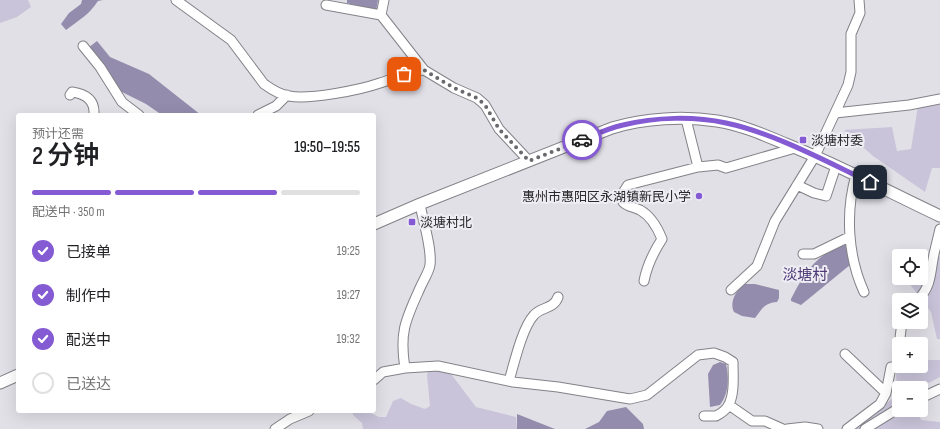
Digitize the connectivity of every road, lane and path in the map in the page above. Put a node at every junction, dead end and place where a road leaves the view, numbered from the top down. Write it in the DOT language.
graph roads {
  1 [pos="176,0"];
  2 [pos="384,0"];
  3 [pos="859,0"];
  4 [pos="343,4"];
  5 [pos="326,5"];
  6 [pos="381,15"];
  7 [pos="83,46"];
  8 [pos="424,70"];
  9 [pos="70,95"];
  10 [pos="287,95"];
  11 [pos="940,99"];
  12 [pos="94,113"];
  13 [pos="136,113"];
  14 [pos="262,113"];
  15 [pos="835,113"];
  16 [pos="686,119"];
  17 [pos="795,148"];
  18 [pos="815,156"];
  19 [pos="529,161"];
  20 [pos="836,166"];
  21 [pos="698,167"];
  22 [pos="856,175"];
  23 [pos="797,185"];
  24 [pos="420,204"];
  25 [pos="940,216"];
  26 [pos="376,223"];
  27 [pos="940,229"];
  28 [pos="849,237"];
  29 [pos="803,254"];
  30 [pos="644,281"];
  31 [pos="731,290"];
  32 [pos="864,292"];
  33 [pos="925,293"];
  34 [pos="558,297"];
  35 [pos="845,354"];
  36 [pos="891,367"];
  37 [pos="405,368"];
  38 [pos="16,376"];
  39 [pos="376,378"];
  40 [pos="509,381"];
  41 [pos="0,383"];
  42 [pos="940,389"];
  43 [pos="886,393"];
  44 [pos="928,395"];
  45 [pos="728,405"];
  46 [pos="892,412"];
  47 [pos="304,413"];
  48 [pos="704,416"];
  49 [pos="275,429"];
  50 [pos="783,429"];
  51 [pos="788,429"];
  52 [pos="818,429"];
  53 [pos="847,429"];
  54 [pos="865,429"];
  1 -- 10 [label="street"];
  2 -- 6 [label="street"];
  3 -- 15 [label="street"];
  4 -- 5 [label="street"];
  4 -- 6 [label="street"];
  6 -- 8 [label="street"];
  7 -- 13 [label="street"];
  8 -- 10 [label="street"];
  8 -- 19 [label="street"];
  9 -- 12 [label="street"];
  10 -- 14 [label="street"];
  11 -- 15 [label="street"];
  15 -- 18 [label="street"];
  16 -- 17 [label="main road"];
  16 -- 19 [label="main road"];
  16 -- 21 [label="street"];
  17 -- 18 [label="main road"];
  17 -- 21 [label="street"];
  18 -- 20 [label="main road"];
  18 -- 23 [label="street"];
  19 -- 24 [label="main road"];
  20 -- 22 [label="main road"];
  20 -- 23 [label="street"];
  21 -- 30 [label="street"];
  22 -- 25 [label="main road"];
  22 -- 28 [label="street"];
  23 -- 31 [label="street"];
  24 -- 26 [label="main road"];
  24 -- 37 [label="street"];
  27 -- 33 [label="street"];
  28 -- 29 [label="street"];
  28 -- 32 [label="street"];
  34 -- 40 [label="street"];
  35 -- 43 [label="street"];
  36 -- 43 [label="street"];
  37 -- 39 [label="street"];
  37 -- 40 [label="street"];
  38 -- 41 [label="main road"];
  40 -- 45 [label="street"];
  42 -- 44 [label="street"];
  43 -- 53 [label="street"];
  45 -- 48 [label="street"];
  45 -- 50 [label="street"];
  46 -- 54 [label="street"];
  47 -- 49 [label="street"];
  51 -- 52 [label="street"];
}
